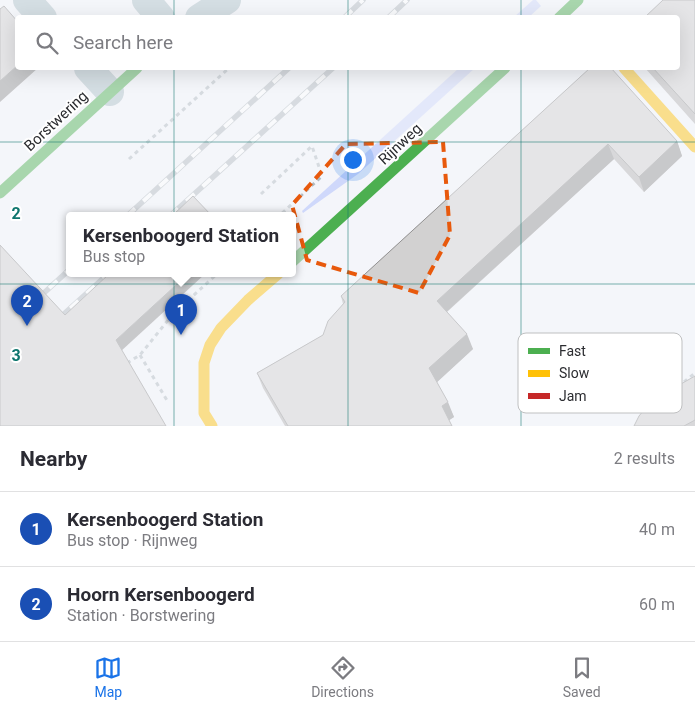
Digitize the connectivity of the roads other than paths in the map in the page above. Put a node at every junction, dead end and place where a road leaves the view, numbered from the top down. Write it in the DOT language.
graph roads {
  1 [pos="27,0"];
  2 [pos="146,0"];
  3 [pos="227,0"];
  4 [pos="40,15"];
  5 [pos="158,15"];
  6 [pos="204,15"];
  7 [pos="90,70"];
  8 [pos="135,70"];
  9 [pos="503,70"];
  10 [pos="626,70"];
  11 [pos="110,92"];
  12 [pos="695,147"];
  13 [pos="0,193"];
  14 [pos="296,258"];
  15 [pos="275,277"];
  16 [pos="212,426"];
  1 -- 4 [label="street"];
  2 -- 5 [label="street"];
  3 -- 6 [label="street"];
  7 -- 11 [label="street"];
  8 -- 11 [label="street, Borstwering"];
  9 -- 14 [label="street, Rijnweg"];
  10 -- 12 [label="street"];
  11 -- 13 [label="street, Borstwering"];
  15 -- 16 [label="street"];
}
